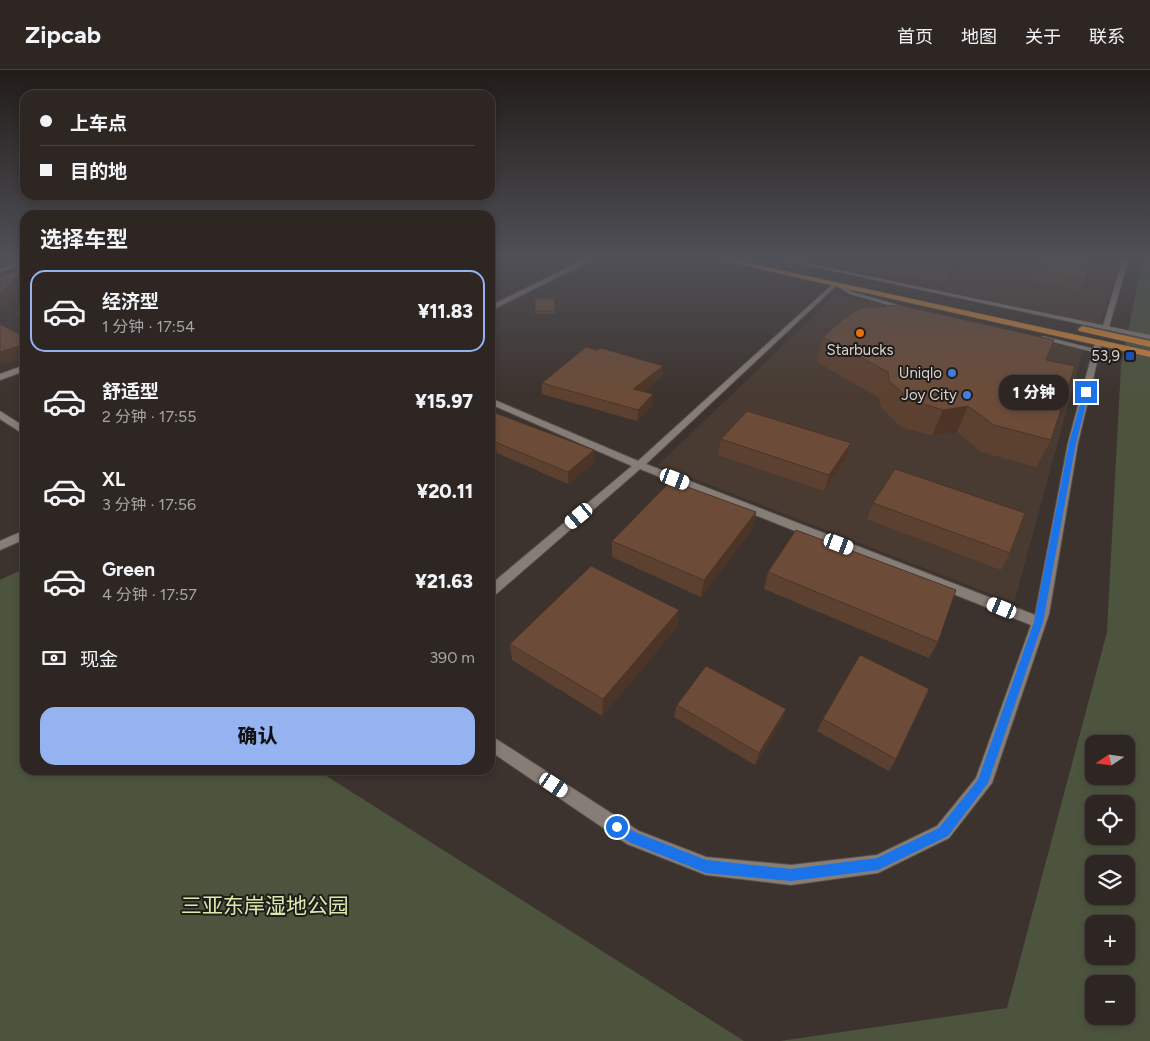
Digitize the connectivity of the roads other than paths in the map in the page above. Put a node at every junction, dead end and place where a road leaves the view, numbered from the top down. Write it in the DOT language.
graph roads {
  1 [pos="817,303"];
  2 [pos="889,303"];
  3 [pos="914,303"];
  4 [pos="961,303"];
  5 [pos="988,303"];
  6 [pos="1112,303"];
  7 [pos="914,310"];
  8 [pos="1105,328"];
  9 [pos="1035,337"];
  10 [pos="1150,337"];
  11 [pos="1150,344"];
  12 [pos="1098,347"];
  13 [pos="1150,354"];
  14 [pos="20,370"];
  15 [pos="0,377"];
  16 [pos="495,403"];
  17 [pos="0,414"];
  18 [pos="20,428"];
  19 [pos="639,465"];
  20 [pos="20,536"];
  21 [pos="0,546"];
  22 [pos="495,588"];
  23 [pos="1039,622"];
  24 [pos="495,745"];
  1 -- 19 [label="street"];
  2 -- 7 [label="lane"];
  3 -- 12 [label="highway"];
  4 -- 11 [label="highway"];
  5 -- 8 [label="lane"];
  6 -- 8 [label="street"];
  8 -- 10 [label="lane"];
  9 -- 12 [label="lane"];
  12 -- 13 [label="highway"];
  12 -- 23 [label="street"];
  14 -- 15 [label="street"];
  16 -- 19 [label="street"];
  17 -- 18 [label="street"];
  19 -- 22 [label="street"];
  19 -- 23 [label="street"];
  20 -- 21 [label="street"];
  23 -- 24 [label="street"];
}
